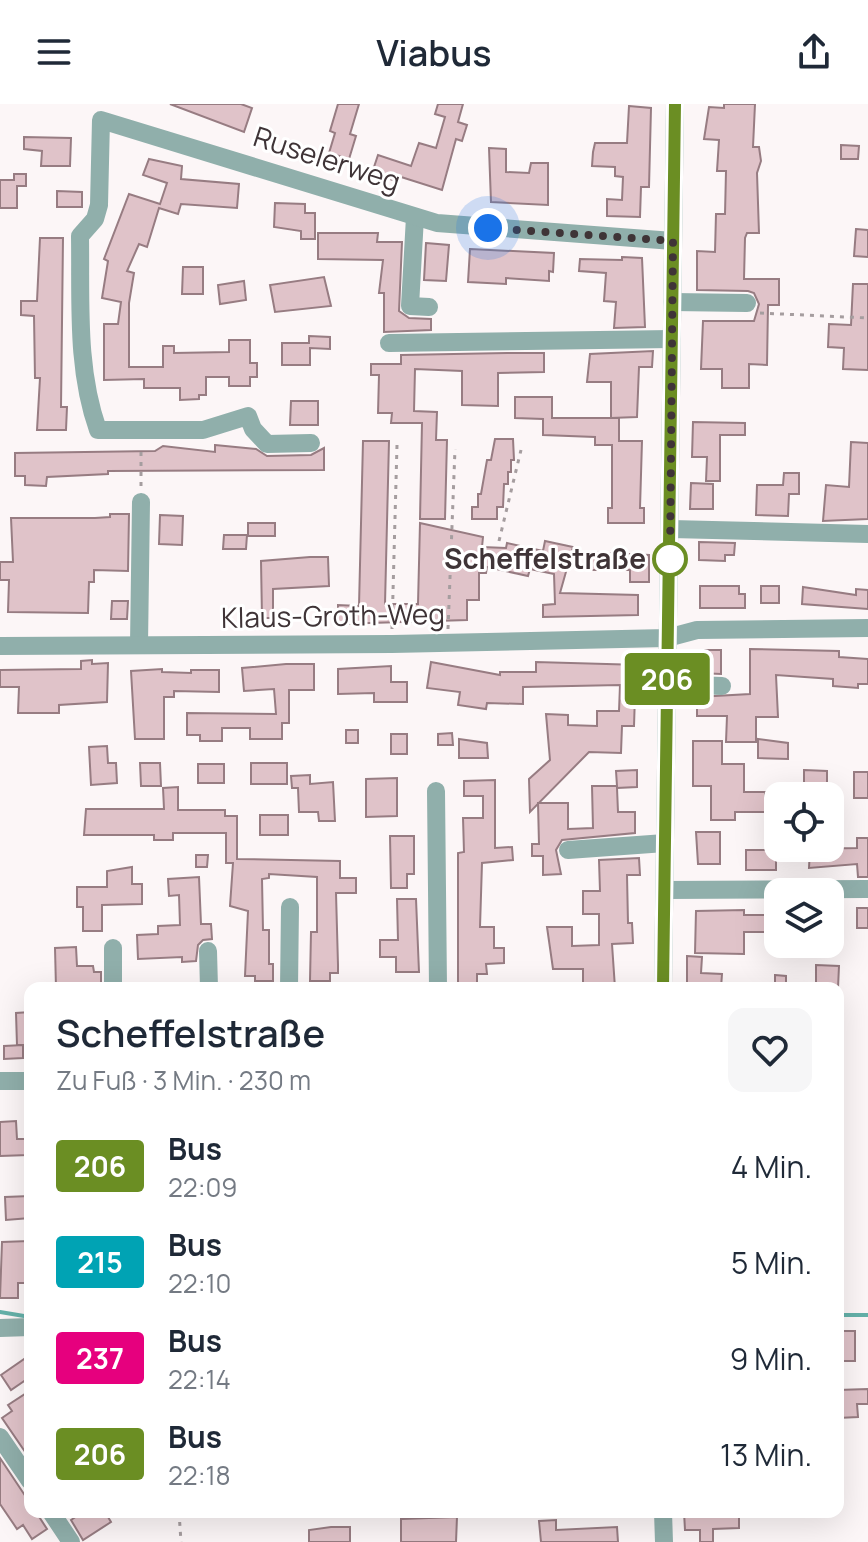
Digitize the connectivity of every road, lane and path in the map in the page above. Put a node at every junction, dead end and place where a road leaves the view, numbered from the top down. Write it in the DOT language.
graph roads {
  1 [pos="675,104"];
  2 [pos="415,217"];
  3 [pos="673,241"];
  4 [pos="672,302"];
  5 [pos="429,307"];
  6 [pos="747,308"];
  7 [pos="868,318"];
  8 [pos="672,339"];
  9 [pos="389,343"];
  10 [pos="141,432"];
  11 [pos="311,443"];
  12 [pos="397,445"];
  13 [pos="455,449"];
  14 [pos="521,450"];
  15 [pos="141,502"];
  16 [pos="671,529"];
  17 [pos="868,534"];
  18 [pos="499,541"];
  19 [pos="868,628"];
  20 [pos="667,638"];
  21 [pos="448,643"];
  22 [pos="392,644"];
  23 [pos="139,645"];
  24 [pos="0,646"];
  25 [pos="667,684"];
  26 [pos="722,686"];
  27 [pos="436,791"];
  28 [pos="665,843"];
  29 [pos="568,850"];
  30 [pos="868,889"];
  31 [pos="665,890"];
  32 [pos="290,907"];
  33 [pos="113,948"];
  34 [pos="208,951"];
  35 [pos="113,982"];
  36 [pos="209,982"];
  37 [pos="289,982"];
  38 [pos="438,982"];
  39 [pos="663,982"];
  40 [pos="0,1081"];
  41 [pos="24,1081"];
  42 [pos="24,1327"];
  43 [pos="0,1328"];
  44 [pos="0,1437"];
  45 [pos="24,1472"];
  46 [pos="55,1518"];
  47 [pos="179,1518"];
  48 [pos="663,1518"];
  49 [pos="71,1542"];
  50 [pos="181,1542"];
  51 [pos="664,1542"];
  1 -- 3 [label="street"];
  2 -- 3 [label="street, Ruselerweg"];
  2 -- 5 [label="street"];
  2 -- 10 [label="street, Ruselerweg"];
  3 -- 4 [label="street"];
  4 -- 6 [label="street"];
  4 -- 8 [label="street"];
  6 -- 7 [label="path"];
  8 -- 9 [label="street"];
  8 -- 16 [label="street"];
  10 -- 11 [label="street, Ruselerweg"];
  10 -- 15 [label="path"];
  12 -- 22 [label="path"];
  13 -- 21 [label="path"];
  14 -- 18 [label="path"];
  15 -- 23 [label="street"];
  16 -- 17 [label="street"];
  16 -- 20 [label="street"];
  19 -- 20 [label="street"];
  20 -- 21 [label="street, Klaus-Groth-Weg"];
  20 -- 25 [label="street"];
  21 -- 22 [label="street, Klaus-Groth-Weg"];
  22 -- 23 [label="street, Klaus-Groth-Weg"];
  23 -- 24 [label="street, Klaus-Groth-Weg"];
  25 -- 26 [label="street"];
  25 -- 28 [label="street"];
  27 -- 38 [label="street"];
  28 -- 29 [label="street"];
  28 -- 31 [label="street"];
  30 -- 31 [label="street"];
  31 -- 39 [label="street"];
  32 -- 37 [label="street"];
  33 -- 35 [label="street"];
  34 -- 36 [label="street"];
  40 -- 41 [label="street"];
  42 -- 43 [label="street"];
  44 -- 45 [label="street"];
  46 -- 49 [label="street"];
  47 -- 50 [label="path"];
  48 -- 51 [label="street"];
}
